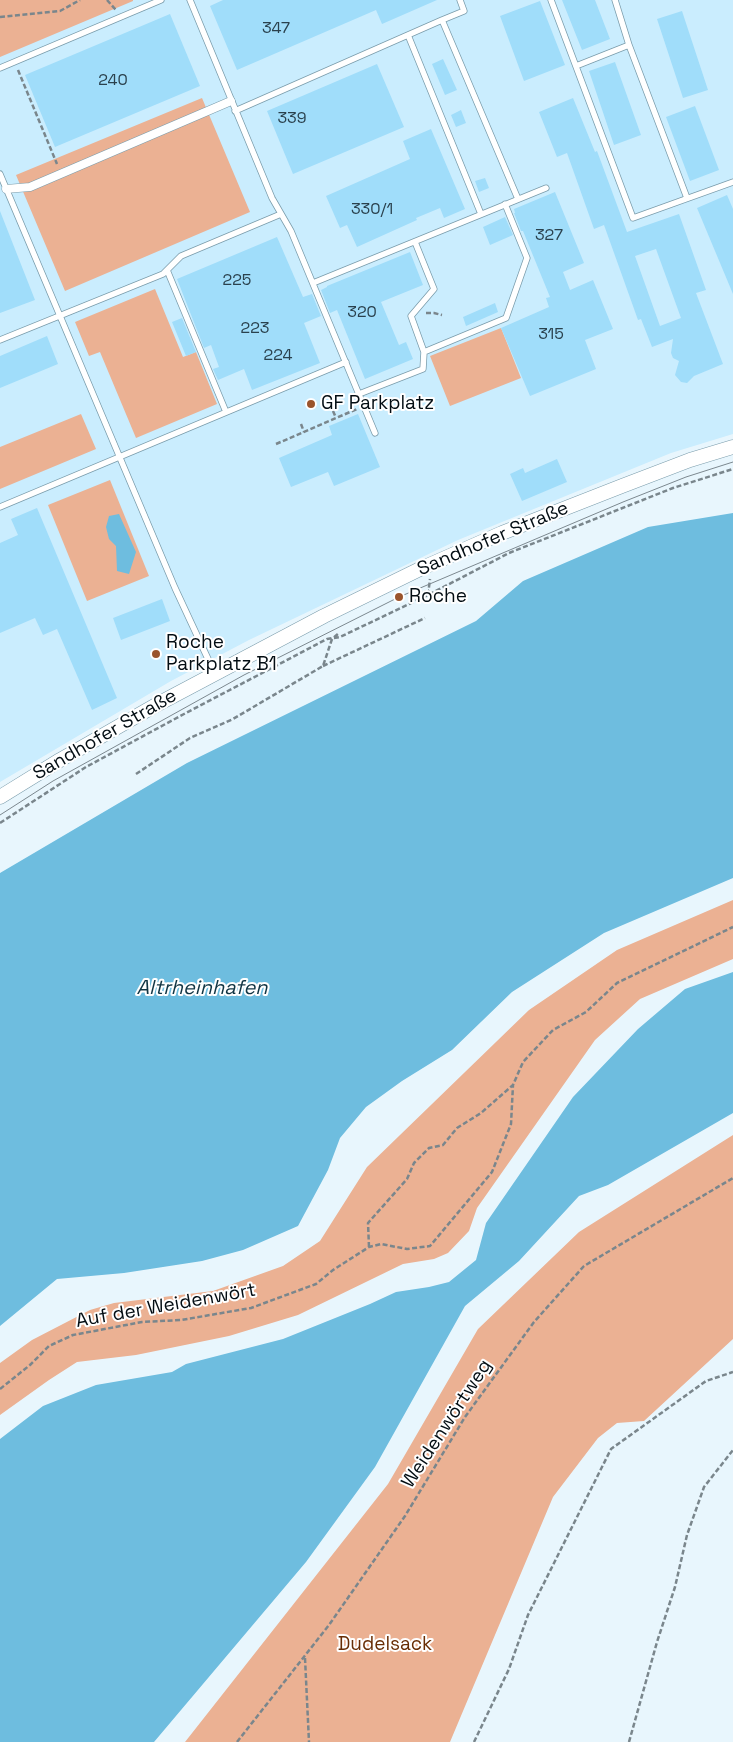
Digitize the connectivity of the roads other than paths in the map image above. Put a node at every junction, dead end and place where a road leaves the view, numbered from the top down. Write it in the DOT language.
graph roads {
  1 [pos="161,0"];
  2 [pos="190,0"];
  3 [pos="460,0"];
  4 [pos="551,0"];
  5 [pos="615,0"];
  6 [pos="442,20"];
  7 [pos="408,35"];
  8 [pos="629,46"];
  9 [pos="576,66"];
  10 [pos="0,68"];
  11 [pos="231,101"];
  12 [pos="235,111"];
  13 [pos="0,174"];
  14 [pos="733,182"];
  15 [pos="546,188"];
  16 [pos="3,190"];
  17 [pos="687,198"];
  18 [pos="518,199"];
  19 [pos="505,204"];
  20 [pos="281,214"];
  21 [pos="481,214"];
  22 [pos="414,242"];
  23 [pos="167,270"];
  24 [pos="313,283"];
  25 [pos="59,316"];
  26 [pos="0,340"];
  27 [pos="424,352"];
  28 [pos="346,362"];
  29 [pos="359,394"];
  30 [pos="226,412"];
  31 [pos="375,433"];
  32 [pos="733,447"];
  33 [pos="120,457"];
  34 [pos="0,507"];
  35 [pos="215,674"];
  36 [pos="0,797"];
  1 -- 10 [label="lane"];
  2 -- 11 [label="lane"];
  3 -- 6 [label="lane"];
  4 -- 9 [label="lane"];
  5 -- 8 [label="lane"];
  6 -- 7 [label="lane"];
  6 -- 18 [label="lane"];
  7 -- 12 [label="lane"];
  7 -- 21 [label="lane"];
  8 -- 9 [label="lane"];
  8 -- 17 [label="lane"];
  9 -- 17 [label="lane"];
  11 -- 12 [label="lane"];
  11 -- 16 [label="street"];
  12 -- 20 [label="lane"];
  13 -- 16 [label="lane"];
  14 -- 17 [label="lane"];
  15 -- 18 [label="lane"];
  16 -- 25 [label="lane"];
  18 -- 19 [label="lane"];
  19 -- 21 [label="lane"];
  19 -- 27 [label="lane"];
  20 -- 23 [label="lane"];
  20 -- 24 [label="lane"];
  21 -- 22 [label="lane"];
  22 -- 24 [label="lane"];
  22 -- 27 [label="lane"];
  23 -- 25 [label="lane"];
  23 -- 30 [label="lane"];
  24 -- 28 [label="lane"];
  25 -- 26 [label="lane"];
  25 -- 33 [label="lane"];
  27 -- 29 [label="lane"];
  28 -- 29 [label="lane"];
  28 -- 30 [label="lane"];
  29 -- 31 [label="lane"];
  30 -- 33 [label="lane"];
  32 -- 35 [label="street, Sandhofer Straße"];
  33 -- 34 [label="lane"];
  33 -- 35 [label="lane"];
  35 -- 36 [label="street, Sandhofer Straße"];
}
